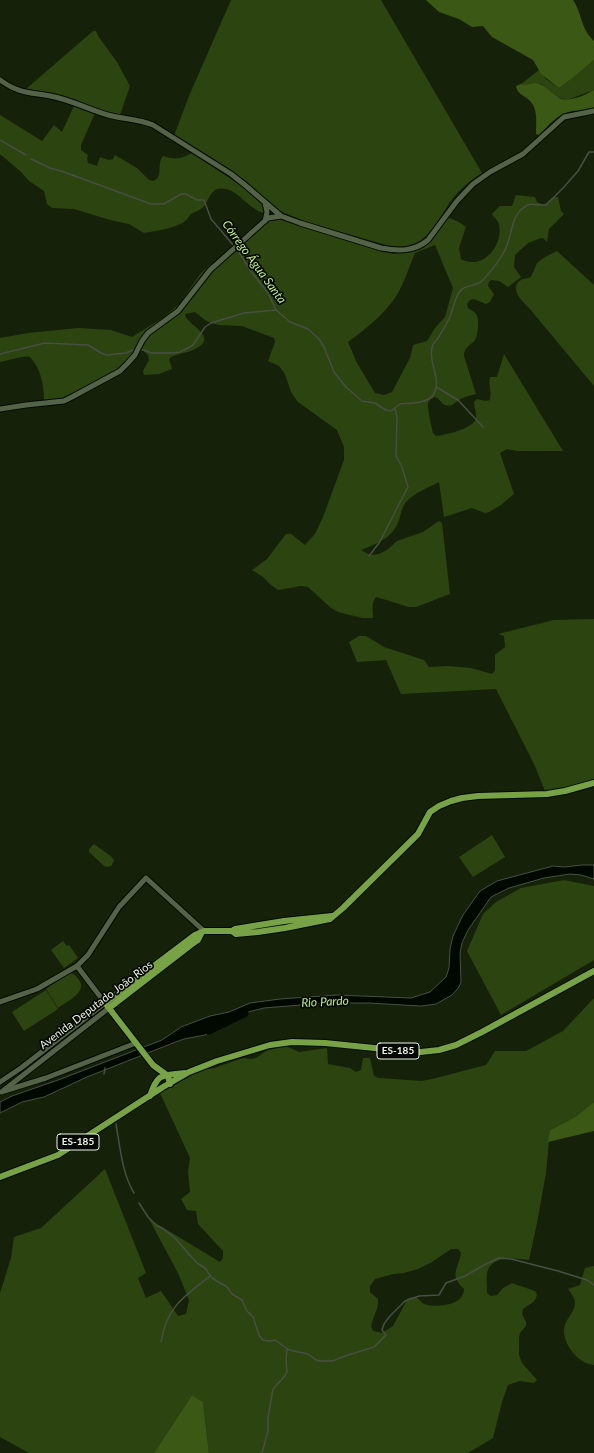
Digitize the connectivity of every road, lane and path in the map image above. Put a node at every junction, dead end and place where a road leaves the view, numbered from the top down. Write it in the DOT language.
graph roads {
  1 [pos="0,80"];
  2 [pos="594,111"];
  3 [pos="265,202"];
  4 [pos="282,216"];
  5 [pos="264,222"];
  6 [pos="0,409"];
  7 [pos="594,783"];
  8 [pos="203,931"];
  9 [pos="77,966"];
  10 [pos="594,971"];
  11 [pos="0,1002"];
  12 [pos="105,1003"];
  13 [pos="109,1008"];
  14 [pos="138,1045"];
  15 [pos="153,1064"];
  16 [pos="189,1072"];
  17 [pos="166,1074"];
  18 [pos="157,1080"];
  19 [pos="0,1082"];
  20 [pos="170,1084"];
  21 [pos="163,1087"];
  22 [pos="0,1092"];
  23 [pos="150,1096"];
  24 [pos="0,1177"];
  1 -- 3 [label="street"];
  2 -- 4 [label="street"];
  3 -- 4 [label="street"];
  3 -- 5 [label="street"];
  4 -- 5 [label="street"];
  5 -- 6 [label="street"];
  7 -- 8 [label="main road"];
  8 -- 9 [label="street"];
  8 -- 12 [label="main road, Avenida Deputado João Rios"];
  8 -- 13 [label="main road, Avenida Deputado João Rios"];
  9 -- 11 [label="street"];
  9 -- 12 [label="street"];
  10 -- 16 [label="main road, ES-185"];
  12 -- 13 [label="main road"];
  12 -- 19 [label="street, Avenida Deputado João Rios"];
  13 -- 14 [label="main road"];
  13 -- 22 [label="street, Avenida Deputado João Rios"];
  14 -- 15 [label="main road"];
  14 -- 22 [label="street"];
  15 -- 17 [label="main road"];
  15 -- 18 [label="main road"];
  16 -- 17 [label="main road"];
  16 -- 20 [label="main road, ES-185"];
  17 -- 18 [label="main road"];
  17 -- 20 [label="main road"];
  18 -- 21 [label="main road"];
  18 -- 23 [label="main road"];
  20 -- 21 [label="main road, ES-185"];
  21 -- 23 [label="main road, ES-185"];
  23 -- 24 [label="main road, ES-185"];
}
